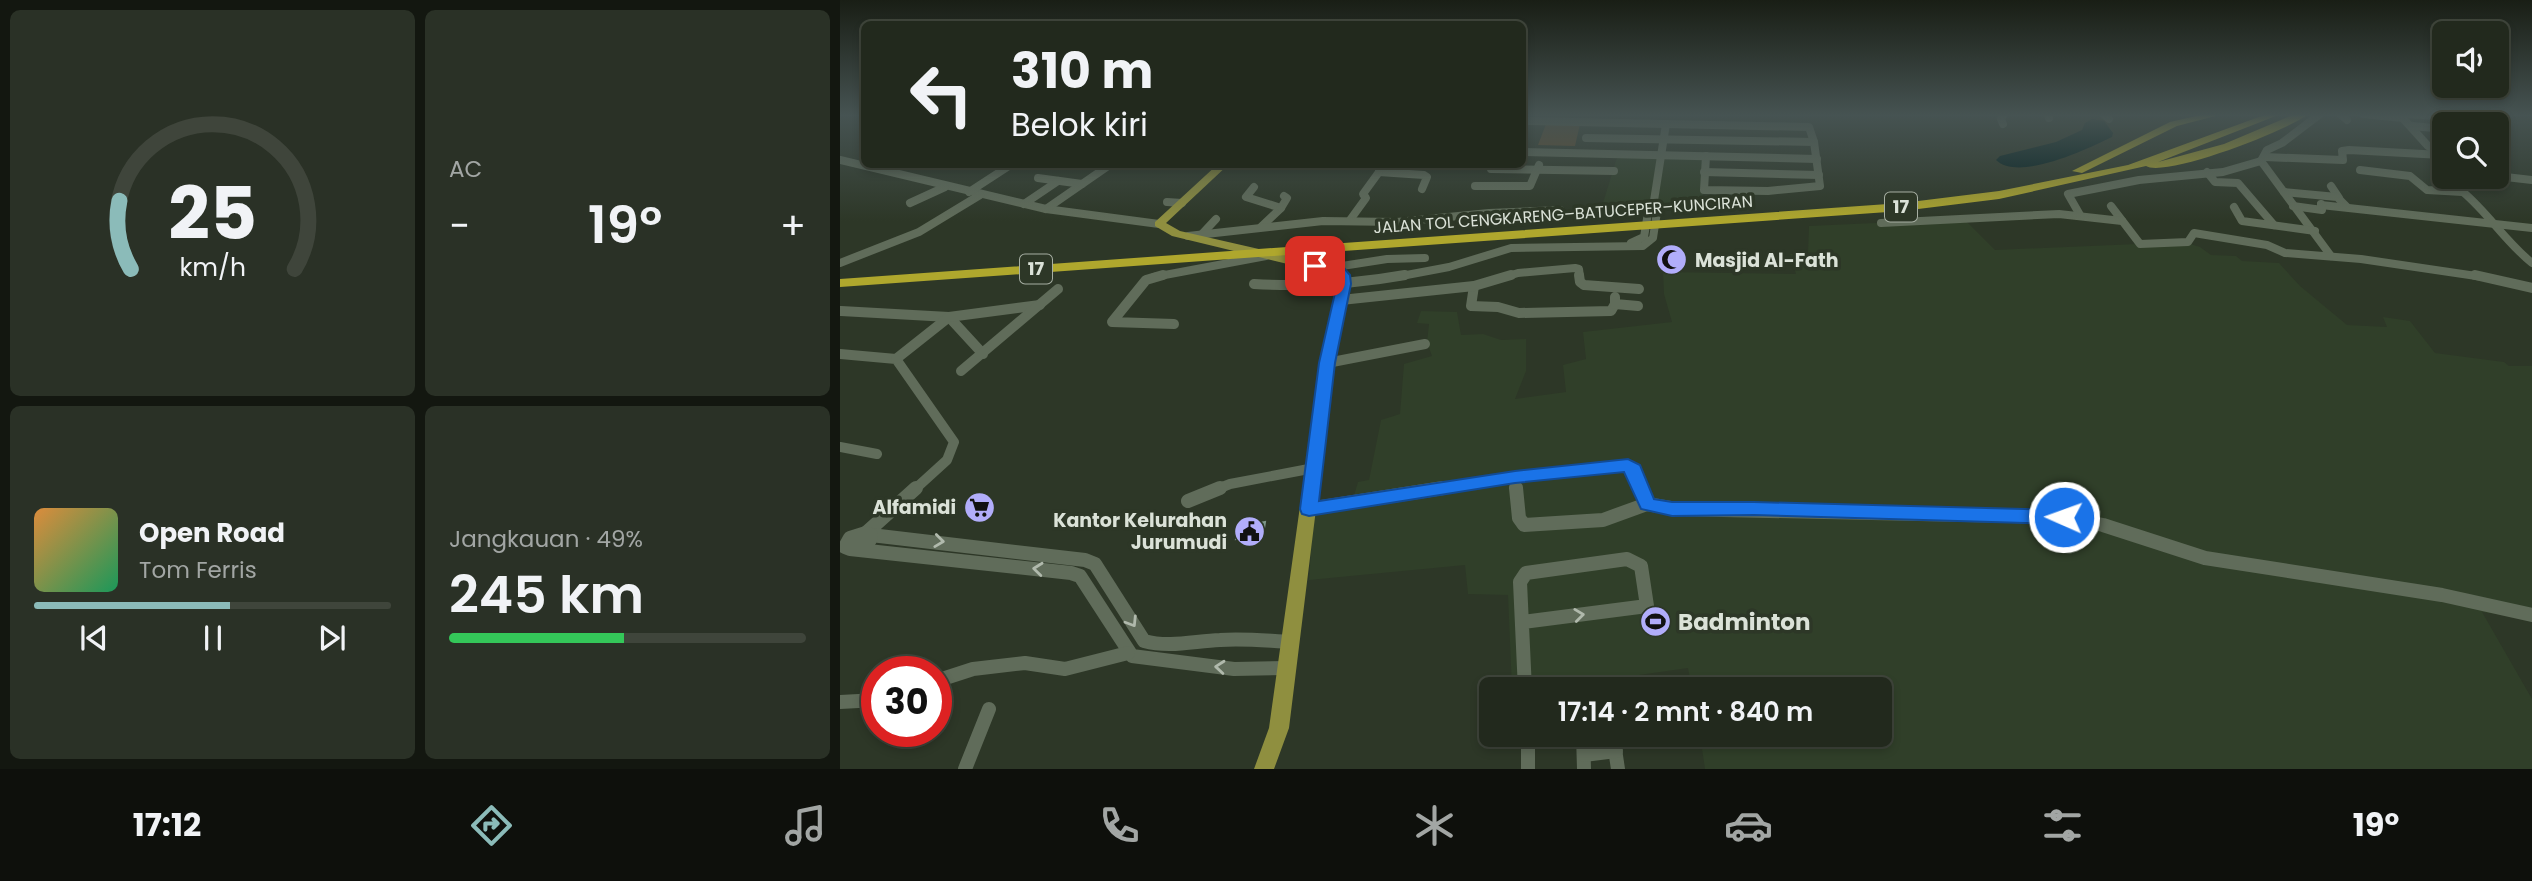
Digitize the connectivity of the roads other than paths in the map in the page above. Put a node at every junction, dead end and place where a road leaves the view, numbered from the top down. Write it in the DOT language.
graph roads {
  1 [pos="1662,150"];
  2 [pos="1815,150"];
  3 [pos="2121,150"];
  4 [pos="2150,150"];
  5 [pos="2180,150"];
  6 [pos="2212,150"];
  7 [pos="2267,150"];
  8 [pos="1526,152"];
  9 [pos="1543,152"];
  10 [pos="1618,154"];
  11 [pos="1661,155"];
  12 [pos="1706,156"];
  13 [pos="2432,156"];
  14 [pos="1817,159"];
  15 [pos="2263,159"];
  16 [pos="840,160"];
  17 [pos="861,165"];
  18 [pos="871,168"];
  19 [pos="1006,168"];
  20 [pos="1105,168"];
  21 [pos="1220,168"];
  22 [pos="2132,168"];
  23 [pos="1379,169"];
  24 [pos="1491,169"];
  25 [pos="1538,170"];
  26 [pos="2361,170"];
  27 [pos="1614,171"];
  28 [pos="2078,171"];
  29 [pos="1704,172"];
  30 [pos="2207,172"];
  31 [pos="1819,175"];
  32 [pos="1038,178"];
  33 [pos="2509,178"];
  34 [pos="2520,179"];
  35 [pos="2532,180"];
  36 [pos="1058,181"];
  37 [pos="1612,181"];
  38 [pos="1082,184"];
  39 [pos="1475,186"];
  40 [pos="2330,186"];
  41 [pos="945,187"];
  42 [pos="1254,187"];
  43 [pos="1422,189"];
  44 [pos="2464,189"];
  45 [pos="2532,190"];
  46 [pos="969,192"];
  47 [pos="2284,192"];
  48 [pos="2463,192"];
  49 [pos="979,195"];
  50 [pos="2315,195"];
  51 [pos="1284,196"];
  52 [pos="2339,198"];
  53 [pos="1167,202"];
  54 [pos="910,203"];
  55 [pos="1182,203"];
  56 [pos="1024,204"];
  57 [pos="2321,205"];
  58 [pos="2111,206"];
  59 [pos="2293,206"];
  60 [pos="2234,207"];
  61 [pos="2347,207"];
  62 [pos="1281,208"];
  63 [pos="1046,209"];
  64 [pos="1560,210"];
  65 [pos="2080,215"];
  66 [pos="1216,219"];
  67 [pos="1350,220"];
  68 [pos="1667,221"];
  69 [pos="2122,221"];
  70 [pos="1631,223"];
  71 [pos="1881,223"];
  72 [pos="2205,223"];
  73 [pos="1159,224"];
  74 [pos="2491,224"];
  75 [pos="2274,225"];
  76 [pos="1261,227"];
  77 [pos="2532,228"];
  78 [pos="2315,231"];
  79 [pos="1202,234"];
  80 [pos="1188,236"];
  81 [pos="2209,236"];
  82 [pos="1266,256"];
  83 [pos="2331,256"];
  84 [pos="1425,258"];
  85 [pos="840,263"];
  86 [pos="2532,263"];
  87 [pos="840,273"];
  88 [pos="840,283"];
  89 [pos="1254,284"];
  90 [pos="1345,284"];
  91 [pos="1474,286"];
  92 [pos="1616,287"];
  93 [pos="2532,288"];
  94 [pos="1058,289"];
  95 [pos="1639,289"];
  96 [pos="1615,304"];
  97 [pos="1040,305"];
  98 [pos="1637,306"];
  99 [pos="841,311"];
  100 [pos="949,317"];
  101 [pos="1174,324"];
  102 [pos="1425,344"];
  103 [pos="840,354"];
  104 [pos="983,354"];
  105 [pos="897,359"];
  106 [pos="1327,363"];
  107 [pos="961,371"];
  108 [pos="840,447"];
  109 [pos="877,454"];
  110 [pos="1314,468"];
  111 [pos="1515,477"];
  112 [pos="1188,501"];
  113 [pos="1647,504"];
  114 [pos="1309,509"];
  115 [pos="851,542"];
  116 [pos="1085,560"];
  117 [pos="1071,573"];
  118 [pos="2532,615"];
  119 [pos="1523,622"];
  120 [pos="1292,642"];
  121 [pos="1128,653"];
  122 [pos="1289,668"];
  123 [pos="952,676"];
  124 [pos="1525,677"];
  125 [pos="861,701"];
  126 [pos="840,702"];
  127 [pos="989,709"];
  128 [pos="1529,747"];
  129 [pos="1609,747"];
  130 [pos="1614,747"];
  131 [pos="1584,762"];
  132 [pos="965,769"];
  133 [pos="1264,769"];
  134 [pos="1528,769"];
  135 [pos="1618,769"];
  1 -- 11 [label="street"];
  2 -- 14 [label="street"];
  3 -- 28 [label="highway"];
  4 -- 28 [label="highway, JALAN TOL CENGKARENG–BATUCEPER–KUNCIRAN / 17"];
  5 -- 22 [label="highway, JALAN TOL CENGKARENG–BATUCEPER–KUNCIRAN / 17"];
  6 -- 22 [label="highway"];
  7 -- 15 [label="street"];
  8 -- 9 [label="street"];
  9 -- 10 [label="street"];
  9 -- 25 [label="street"];
  10 -- 11 [label="street"];
  10 -- 27 [label="street"];
  11 -- 12 [label="street"];
  11 -- 90 [label="street"];
  12 -- 14 [label="street"];
  12 -- 29 [label="street"];
  13 -- 15 [label="street"];
  14 -- 31 [label="street"];
  15 -- 30 [label="street"];
  15 -- 47 [label="street"];
  16 -- 17 [label="street"];
  18 -- 41 [label="street"];
  19 -- 46 [label="street"];
  20 -- 38 [label="street"];
  21 -- 55 [label="main road"];
  22 -- 68 [label="highway, JALAN TOL CENGKARENG–BATUCEPER–KUNCIRAN / 17"];
  23 -- 43 [label="street"];
  23 -- 67 [label="street"];
  24 -- 25 [label="street"];
  25 -- 27 [label="street"];
  25 -- 39 [label="street"];
  26 -- 48 [label="street"];
  27 -- 37 [label="street"];
  28 -- 68 [label="highway, JALAN TOL CENGKARENG–BATUCEPER–KUNCIRAN / 17"];
  29 -- 31 [label="street"];
  29 -- 31 [label="street"];
  30 -- 65 [label="street"];
  30 -- 75 [label="street"];
  32 -- 36 [label="street"];
  33 -- 34 [label="street"];
  34 -- 35 [label="street"];
  34 -- 45 [label="street"];
  36 -- 38 [label="street"];
  36 -- 56 [label="street"];
  38 -- 63 [label="street"];
  40 -- 52 [label="street"];
  41 -- 46 [label="street"];
  41 -- 54 [label="street"];
  42 -- 62 [label="street"];
  44 -- 48 [label="street"];
  46 -- 49 [label="street"];
  47 -- 50 [label="street"];
  47 -- 59 [label="street"];
  48 -- 74 [label="street"];
  49 -- 56 [label="street"];
  49 -- 85 [label="street"];
  50 -- 52 [label="street"];
  50 -- 57 [label="street"];
  51 -- 62 [label="street"];
  52 -- 61 [label="street"];
  53 -- 55 [label="street"];
  55 -- 73 [label="main road"];
  56 -- 63 [label="street"];
  57 -- 59 [label="street"];
  57 -- 61 [label="street"];
  58 -- 69 [label="street"];
  59 -- 78 [label="street"];
  60 -- 75 [label="street"];
  61 -- 74 [label="street"];
  62 -- 76 [label="street"];
  63 -- 73 [label="street"];
  64 -- 67 [label="street"];
  65 -- 69 [label="street"];
  65 -- 71 [label="street"];
  66 -- 79 [label="street"];
  67 -- 76 [label="street"];
  68 -- 70 [label="highway, JALAN TOL CENGKARENG–BATUCEPER–KUNCIRAN / 17"];
  69 -- 81 [label="street"];
  70 -- 87 [label="highway, JALAN TOL CENGKARENG–BATUCEPER–KUNCIRAN / 17"];
  70 -- 88 [label="highway, JALAN TOL CENGKARENG–BATUCEPER–KUNCIRAN / 17"];
  72 -- 81 [label="street"];
  73 -- 80 [label="main road"];
  74 -- 77 [label="street"];
  74 -- 86 [label="street"];
  75 -- 78 [label="street"];
  76 -- 79 [label="street"];
  78 -- 83 [label="street"];
  79 -- 80 [label="street"];
  80 -- 82 [label="main road"];
  81 -- 83 [label="street"];
  82 -- 90 [label="main road"];
  82 -- 101 [label="street"];
  83 -- 93 [label="street"];
  84 -- 90 [label="street"];
  89 -- 90 [label="street"];
  90 -- 91 [label="street"];
  90 -- 106 [label="main road"];
  91 -- 92 [label="street"];
  91 -- 96 [label="street"];
  92 -- 95 [label="street"];
  92 -- 96 [label="street"];
  94 -- 97 [label="street"];
  96 -- 98 [label="street"];
  97 -- 100 [label="street"];
  97 -- 104 [label="street"];
  99 -- 100 [label="street"];
  100 -- 104 [label="street"];
  100 -- 105 [label="street"];
  102 -- 106 [label="street"];
  103 -- 105 [label="street"];
  104 -- 107 [label="street"];
  105 -- 115 [label="street"];
  106 -- 110 [label="main road"];
  108 -- 109 [label="street"];
  110 -- 112 [label="street"];
  110 -- 114 [label="main road"];
  111 -- 113 [label="street"];
  111 -- 113 [label="street"];
  111 -- 114 [label="street"];
  113 -- 118 [label="street"];
  114 -- 120 [label="main road"];
  115 -- 116 [label="street, one-way"];
  117 -- 115 [label="street, one-way"];
  116 -- 117 [label="street"];
  116 -- 120 [label="street, one-way"];
  117 -- 121 [label="street"];
  119 -- 119 [label="street, one-way"];
  119 -- 124 [label="street"];
  120 -- 122 [label="main road"];
  122 -- 121 [label="street, one-way"];
  121 -- 123 [label="street"];
  122 -- 133 [label="main road"];
  125 -- 126 [label="street"];
  127 -- 132 [label="street"];
  128 -- 134 [label="street"];
  129 -- 131 [label="street"];
  130 -- 135 [label="street"];
}
